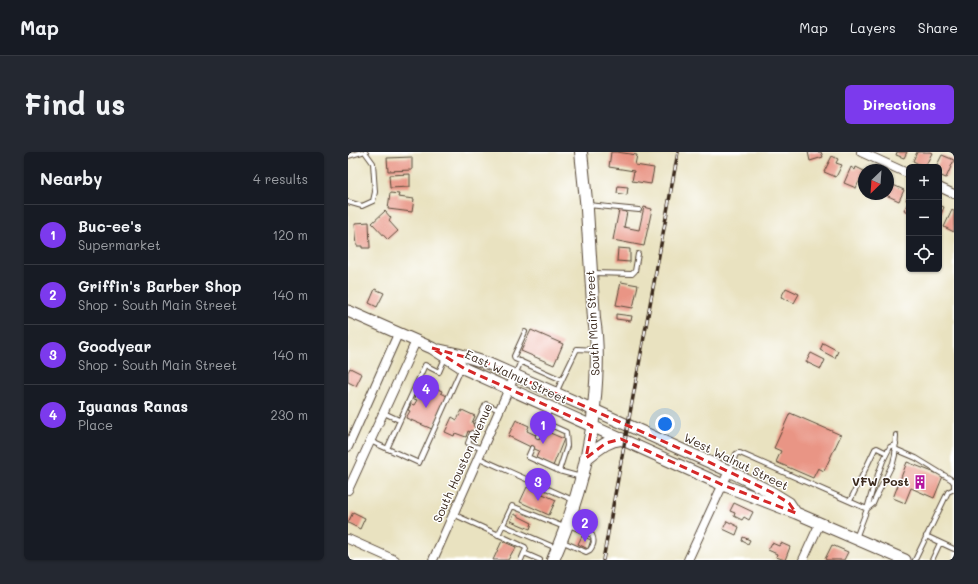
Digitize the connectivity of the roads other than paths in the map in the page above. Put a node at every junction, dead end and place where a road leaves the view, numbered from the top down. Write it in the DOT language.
graph roads {
  1 [pos="363,152"];
  2 [pos="581,152"];
  3 [pos="861,152"];
  4 [pos="348,156"];
  5 [pos="906,173"];
  6 [pos="942,188"];
  7 [pos="954,194"];
  8 [pos="348,202"];
  9 [pos="586,205"];
  10 [pos="639,210"];
  11 [pos="638,254"];
  12 [pos="591,273"];
  13 [pos="348,311"];
  14 [pos="525,332"];
  15 [pos="398,334"];
  16 [pos="416,341"];
  17 [pos="597,350"];
  18 [pos="447,354"];
  19 [pos="521,362"];
  20 [pos="462,367"];
  21 [pos="515,375"];
  22 [pos="562,380"];
  23 [pos="509,388"];
  24 [pos="556,394"];
  25 [pos="550,407"];
  26 [pos="499,410"];
  27 [pos="594,410"];
  28 [pos="383,413"];
  29 [pos="400,420"];
  30 [pos="544,422"];
  31 [pos="476,425"];
  32 [pos="592,426"];
  33 [pos="472,433"];
  34 [pos="896,435"];
  35 [pos="538,436"];
  36 [pos="621,439"];
  37 [pos="370,441"];
  38 [pos="348,447"];
  39 [pos="896,447"];
  40 [pos="532,448"];
  41 [pos="387,449"];
  42 [pos="482,449"];
  43 [pos="887,453"];
  44 [pos="478,458"];
  45 [pos="586,458"];
  46 [pos="559,471"];
  47 [pos="729,471"];
  48 [pos="582,477"];
  49 [pos="723,485"];
  50 [pos="954,489"];
  51 [pos="348,490"];
  52 [pos="575,501"];
  53 [pos="850,501"];
  54 [pos="867,508"];
  55 [pos="796,513"];
  56 [pos="453,514"];
  57 [pos="820,523"];
  58 [pos="503,525"];
  59 [pos="566,526"];
  60 [pos="498,535"];
  61 [pos="926,536"];
  62 [pos="856,539"];
  63 [pos="349,541"];
  64 [pos="940,542"];
  65 [pos="954,549"];
  66 [pos="557,550"];
  67 [pos="524,553"];
  68 [pos="395,560"];
  69 [pos="433,560"];
  70 [pos="521,560"];
  71 [pos="540,560"];
  72 [pos="688,560"];
  73 [pos="803,560"];
  74 [pos="905,560"];
  75 [pos="915,560"];
  76 [pos="932,560"];
  1 -- 4 [label="lane"];
  1 -- 8 [label="lane"];
  2 -- 9 [label="main road, South Main Street"];
  3 -- 5 [label="street"];
  6 -- 7 [label="street"];
  9 -- 10 [label="lane"];
  9 -- 12 [label="main road, South Main Street"];
  11 -- 12 [label="lane"];
  12 -- 17 [label="main road, South Main Street"];
  13 -- 15 [label="street, East Walnut Street"];
  14 -- 19 [label="lane"];
  15 -- 16 [label="street, East Walnut Street"];
  15 -- 38 [label="street"];
  16 -- 18 [label="street, East Walnut Street"];
  16 -- 28 [label="street"];
  17 -- 22 [label="lane"];
  17 -- 27 [label="main road, South Main Street"];
  18 -- 20 [label="street, East Walnut Street"];
  18 -- 21 [label="street, East Walnut Street"];
  18 -- 29 [label="lane"];
  19 -- 21 [label="lane"];
  19 -- 22 [label="lane"];
  20 -- 23 [label="street, East Walnut Street"];
  20 -- 41 [label="lane"];
  21 -- 23 [label="street, South Houston Avenue"];
  21 -- 24 [label="street, East Walnut Street"];
  22 -- 24 [label="lane"];
  23 -- 25 [label="street, East Walnut Street"];
  23 -- 26 [label="street, South Houston Avenue"];
  24 -- 27 [label="street, East Walnut Street"];
  25 -- 30 [label="lane"];
  25 -- 32 [label="street, East Walnut Street"];
  26 -- 31 [label="lane"];
  26 -- 42 [label="street, South Houston Avenue"];
  27 -- 32 [label="main road, South Main Street"];
  27 -- 47 [label="street, West Walnut Street"];
  28 -- 29 [label="lane"];
  28 -- 37 [label="street"];
  29 -- 41 [label="lane"];
  30 -- 35 [label="lane"];
  30 -- 46 [label="lane"];
  32 -- 36 [label="street, West Walnut Street"];
  32 -- 45 [label="main road, South Main Street"];
  33 -- 42 [label="lane"];
  34 -- 39 [label="lane"];
  36 -- 45 [label="main road"];
  36 -- 49 [label="street, West Walnut Street"];
  37 -- 41 [label="lane"];
  37 -- 51 [label="street"];
  39 -- 43 [label="lane"];
  39 -- 50 [label="lane"];
  39 -- 54 [label="lane"];
  40 -- 46 [label="lane"];
  42 -- 44 [label="street, South Houston Avenue"];
  43 -- 53 [label="lane"];
  43 -- 54 [label="lane"];
  44 -- 52 [label="lane"];
  44 -- 56 [label="street, South Houston Avenue"];
  45 -- 48 [label="main road, South Main Street"];
  46 -- 48 [label="lane"];
  47 -- 49 [label="street"];
  47 -- 53 [label="lane"];
  47 -- 55 [label="street, West Walnut Street"];
  48 -- 52 [label="main road, South Main Street"];
  49 -- 55 [label="street, West Walnut Street"];
  49 -- 72 [label="street"];
  50 -- 61 [label="lane"];
  52 -- 59 [label="main road, South Main Street"];
  53 -- 54 [label="lane"];
  54 -- 62 [label="lane"];
  55 -- 57 [label="street, West Walnut Street"];
  56 -- 60 [label="lane"];
  56 -- 69 [label="street, South Houston Avenue"];
  57 -- 62 [label="street, West Walnut Street"];
  57 -- 73 [label="street"];
  58 -- 59 [label="lane"];
  58 -- 60 [label="lane"];
  58 -- 66 [label="lane"];
  59 -- 66 [label="main road, South Main Street"];
  59 -- 66 [label="lane"];
  60 -- 67 [label="lane"];
  61 -- 64 [label="lane"];
  61 -- 75 [label="lane"];
  62 -- 74 [label="street, West Walnut Street"];
  63 -- 68 [label="street"];
  64 -- 65 [label="lane"];
  64 -- 76 [label="lane"];
  67 -- 70 [label="lane"];
  67 -- 71 [label="lane"];
}
